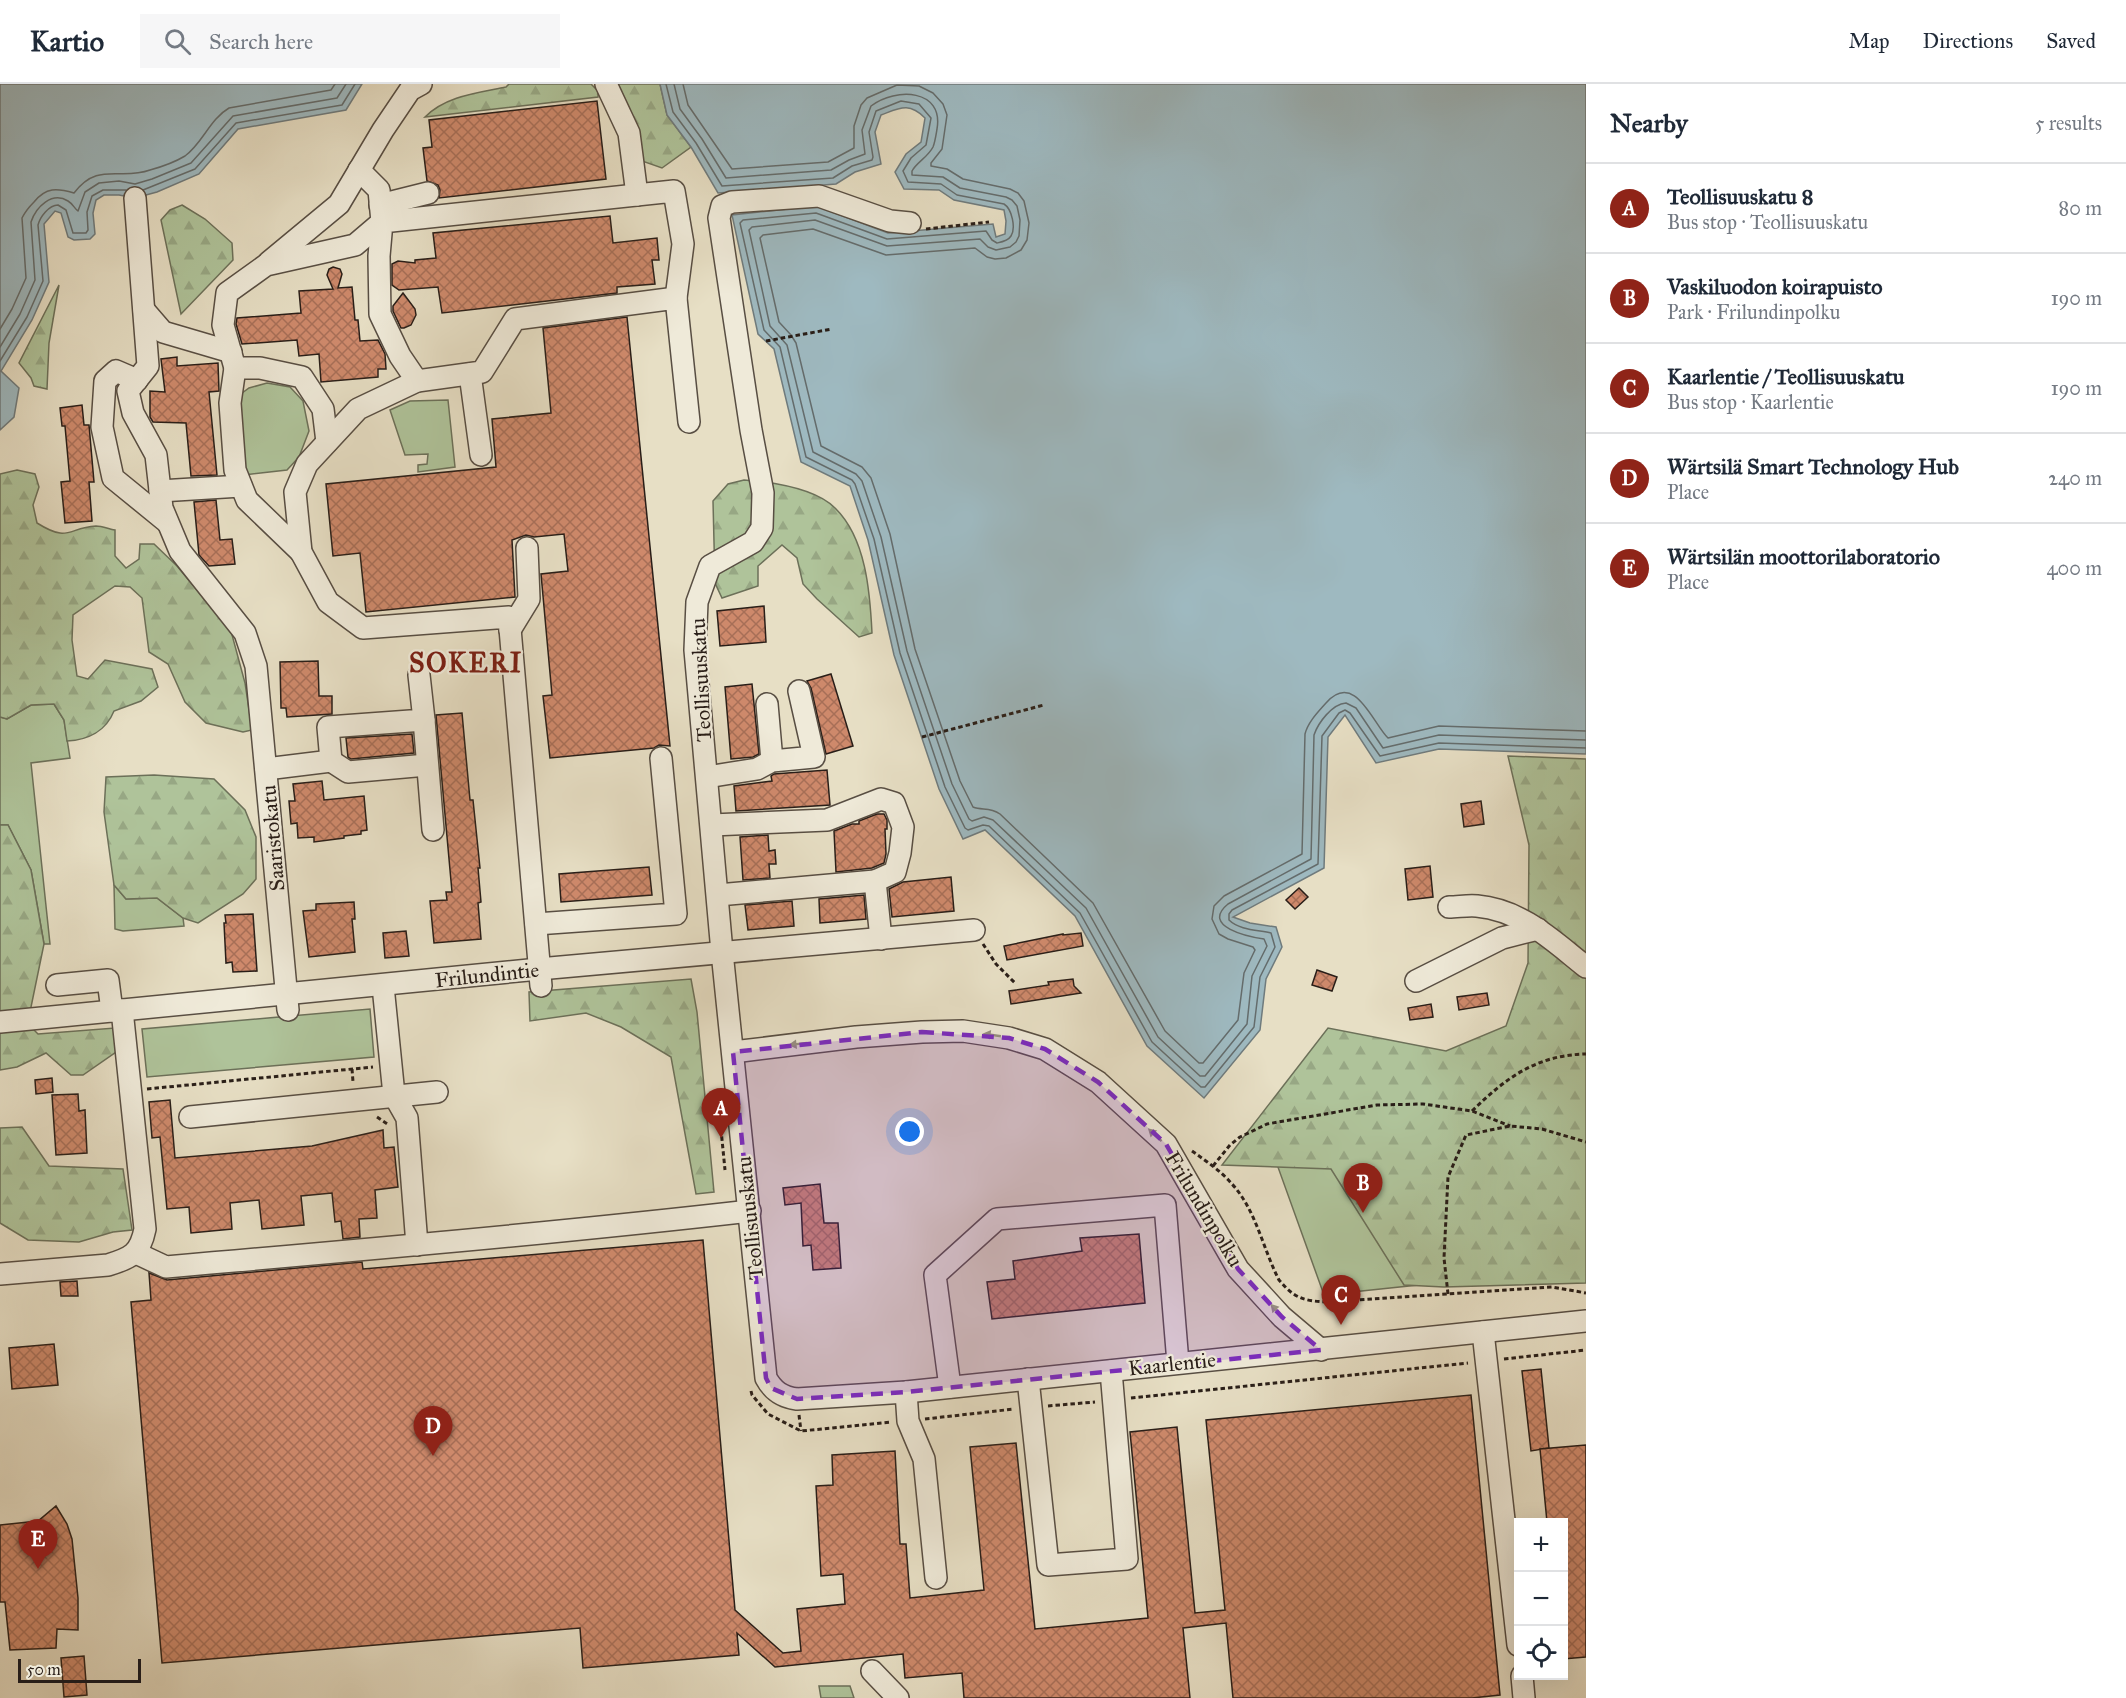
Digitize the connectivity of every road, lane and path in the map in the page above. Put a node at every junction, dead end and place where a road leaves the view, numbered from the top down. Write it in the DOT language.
graph roads {
  1 [pos="606,84"];
  2 [pos="414,86"];
  3 [pos="359,170"];
  4 [pos="428,193"];
  5 [pos="637,195"];
  6 [pos="135,198"];
  7 [pos="381,213"];
  8 [pos="910,223"];
  9 [pos="266,265"];
  10 [pos="676,298"];
  11 [pos="144,310"];
  12 [pos="832,329"];
  13 [pos="765,341"];
  14 [pos="233,360"];
  15 [pos="470,374"];
  16 [pos="137,380"];
  17 [pos="417,381"];
  18 [pos="689,422"];
  19 [pos="327,442"];
  20 [pos="480,455"];
  21 [pos="241,486"];
  22 [pos="160,491"];
  23 [pos="168,523"];
  24 [pos="527,548"];
  25 [pos="301,552"];
  26 [pos="510,630"];
  27 [pos="419,675"];
  28 [pos="799,691"];
  29 [pos="767,704"];
  30 [pos="1044,705"];
  31 [pos="423,720"];
  32 [pos="922,737"];
  33 [pos="661,758"];
  34 [pos="331,761"];
  35 [pos="772,761"];
  36 [pos="427,765"];
  37 [pos="266,769"];
  38 [pos="707,777"];
  39 [pos="712,825"];
  40 [pos="433,830"];
  41 [pos="875,881"];
  42 [pos="718,895"];
  43 [pos="1449,907"];
  44 [pos="536,924"];
  45 [pos="1538,928"];
  46 [pos="974,930"];
  47 [pos="881,939"];
  48 [pos="723,952"];
  49 [pos="1586,967"];
  50 [pos="540,978"];
  51 [pos="1416,981"];
  52 [pos="1016,984"];
  53 [pos="57,985"];
  54 [pos="383,986"];
  55 [pos="288,1002"];
  56 [pos="117,1010"];
  57 [pos="0,1022"];
  58 [pos="733,1052"];
  59 [pos="1586,1054"];
  60 [pos="392,1065"];
  61 [pos="352,1069"];
  62 [pos="141,1090"];
  63 [pos="437,1092"];
  64 [pos="718,1093"];
  65 [pos="394,1095"];
  66 [pos="354,1099"];
  67 [pos="1472,1111"];
  68 [pos="374,1116"];
  69 [pos="190,1117"];
  70 [pos="1510,1126"];
  71 [pos="392,1129"];
  72 [pos="1586,1142"];
  73 [pos="1213,1166"];
  74 [pos="726,1175"];
  75 [pos="750,1211"];
  76 [pos="417,1245"];
  77 [pos="136,1253"];
  78 [pos="0,1274"];
  79 [pos="1448,1294"];
  80 [pos="1586,1321"];
  81 [pos="1484,1332"];
  82 [pos="1321,1350"];
  83 [pos="1586,1350"];
  84 [pos="1486,1361"];
  85 [pos="1178,1364"];
  86 [pos="1111,1371"];
  87 [pos="1028,1379"];
  88 [pos="758,1381"];
  89 [pos="950,1387"];
  90 [pos="906,1392"];
  91 [pos="1114,1400"];
  92 [pos="1031,1407"];
  93 [pos="908,1420"];
  94 [pos="936,1578"];
  95 [pos="1516,1626"];
  96 [pos="872,1671"];
  97 [pos="1522,1680"];
  98 [pos="898,1698"];
  99 [pos="1524,1698"];
  1 -- 5 [label="street"];
  2 -- 3 [label="street"];
  3 -- 7 [label="street"];
  3 -- 9 [label="street"];
  4 -- 7 [label="street"];
  5 -- 7 [label="street"];
  5 -- 10 [label="street"];
  6 -- 11 [label="street"];
  7 -- 9 [label="street"];
  7 -- 17 [label="street"];
  8 -- 38 [label="street, Teollisuuskatu"];
  9 -- 14 [label="street"];
  10 -- 15 [label="street"];
  10 -- 18 [label="street"];
  11 -- 14 [label="street"];
  11 -- 16 [label="street"];
  12 -- 13 [label="path"];
  14 -- 19 [label="street"];
  14 -- 21 [label="street"];
  15 -- 17 [label="street"];
  15 -- 20 [label="street"];
  16 -- 22 [label="street, Saaristokatu"];
  16 -- 23 [label="street"];
  17 -- 19 [label="street"];
  19 -- 25 [label="street"];
  21 -- 22 [label="street"];
  21 -- 25 [label="street"];
  22 -- 23 [label="street, Saaristokatu"];
  23 -- 37 [label="street, Saaristokatu"];
  24 -- 26 [label="street"];
  25 -- 26 [label="street"];
  26 -- 44 [label="street"];
  27 -- 31 [label="street"];
  28 -- 35 [label="street"];
  29 -- 35 [label="street"];
  30 -- 32 [label="path"];
  31 -- 34 [label="street"];
  31 -- 36 [label="street"];
  33 -- 44 [label="street"];
  34 -- 36 [label="street"];
  34 -- 37 [label="street"];
  35 -- 38 [label="street"];
  36 -- 40 [label="street"];
  37 -- 55 [label="street, Saaristokatu"];
  38 -- 39 [label="street, Teollisuuskatu"];
  39 -- 41 [label="street"];
  39 -- 42 [label="street, Teollisuuskatu"];
  41 -- 42 [label="street"];
  41 -- 47 [label="street"];
  42 -- 48 [label="street, Teollisuuskatu"];
  43 -- 45 [label="street"];
  44 -- 50 [label="street"];
  45 -- 49 [label="street"];
  45 -- 51 [label="street"];
  46 -- 47 [label="street, Frilundintie"];
  46 -- 52 [label="path"];
  47 -- 48 [label="street, Frilundintie"];
  48 -- 50 [label="street, Frilundintie"];
  48 -- 58 [label="street, Teollisuuskatu"];
  50 -- 54 [label="street, Frilundintie"];
  53 -- 56 [label="street"];
  54 -- 55 [label="street, Frilundintie"];
  54 -- 60 [label="street"];
  55 -- 56 [label="street, Frilundintie"];
  56 -- 57 [label="street, Frilundintie"];
  56 -- 77 [label="street"];
  58 -- 75 [label="street, Teollisuuskatu"];
  82 -- 58 [label="street, Frilundinpolku, one-way"];
  59 -- 67 [label="path"];
  60 -- 61 [label="path"];
  60 -- 65 [label="street"];
  61 -- 62 [label="path"];
  61 -- 66 [label="path"];
  63 -- 65 [label="street"];
  64 -- 74 [label="path"];
  65 -- 66 [label="street"];
  65 -- 76 [label="street"];
  66 -- 69 [label="street"];
  67 -- 70 [label="path"];
  67 -- 73 [label="path"];
  68 -- 71 [label="path"];
  70 -- 72 [label="path"];
  70 -- 79 [label="path"];
  75 -- 76 [label="street"];
  75 -- 88 [label="street, Teollisuuskatu"];
  76 -- 77 [label="street"];
  77 -- 78 [label="street"];
  80 -- 81 [label="street, Kaarlentie"];
  81 -- 82 [label="street, Kaarlentie"];
  81 -- 84 [label="street"];
  82 -- 85 [label="street, Kaarlentie"];
  83 -- 84 [label="path"];
  84 -- 91 [label="path"];
  84 -- 95 [label="street"];
  85 -- 86 [label="street, Kaarlentie"];
  85 -- 89 [label="street"];
  86 -- 87 [label="street, Kaarlentie"];
  86 -- 91 [label="street"];
  87 -- 89 [label="street, Kaarlentie"];
  87 -- 92 [label="street"];
  88 -- 90 [label="street, Kaarlentie"];
  88 -- 93 [label="path"];
  89 -- 90 [label="street, Kaarlentie"];
  90 -- 93 [label="street"];
  91 -- 92 [label="path"];
  91 -- 92 [label="street"];
  92 -- 93 [label="path"];
  93 -- 94 [label="street"];
  96 -- 98 [label="street"];
  97 -- 99 [label="street"];
}
